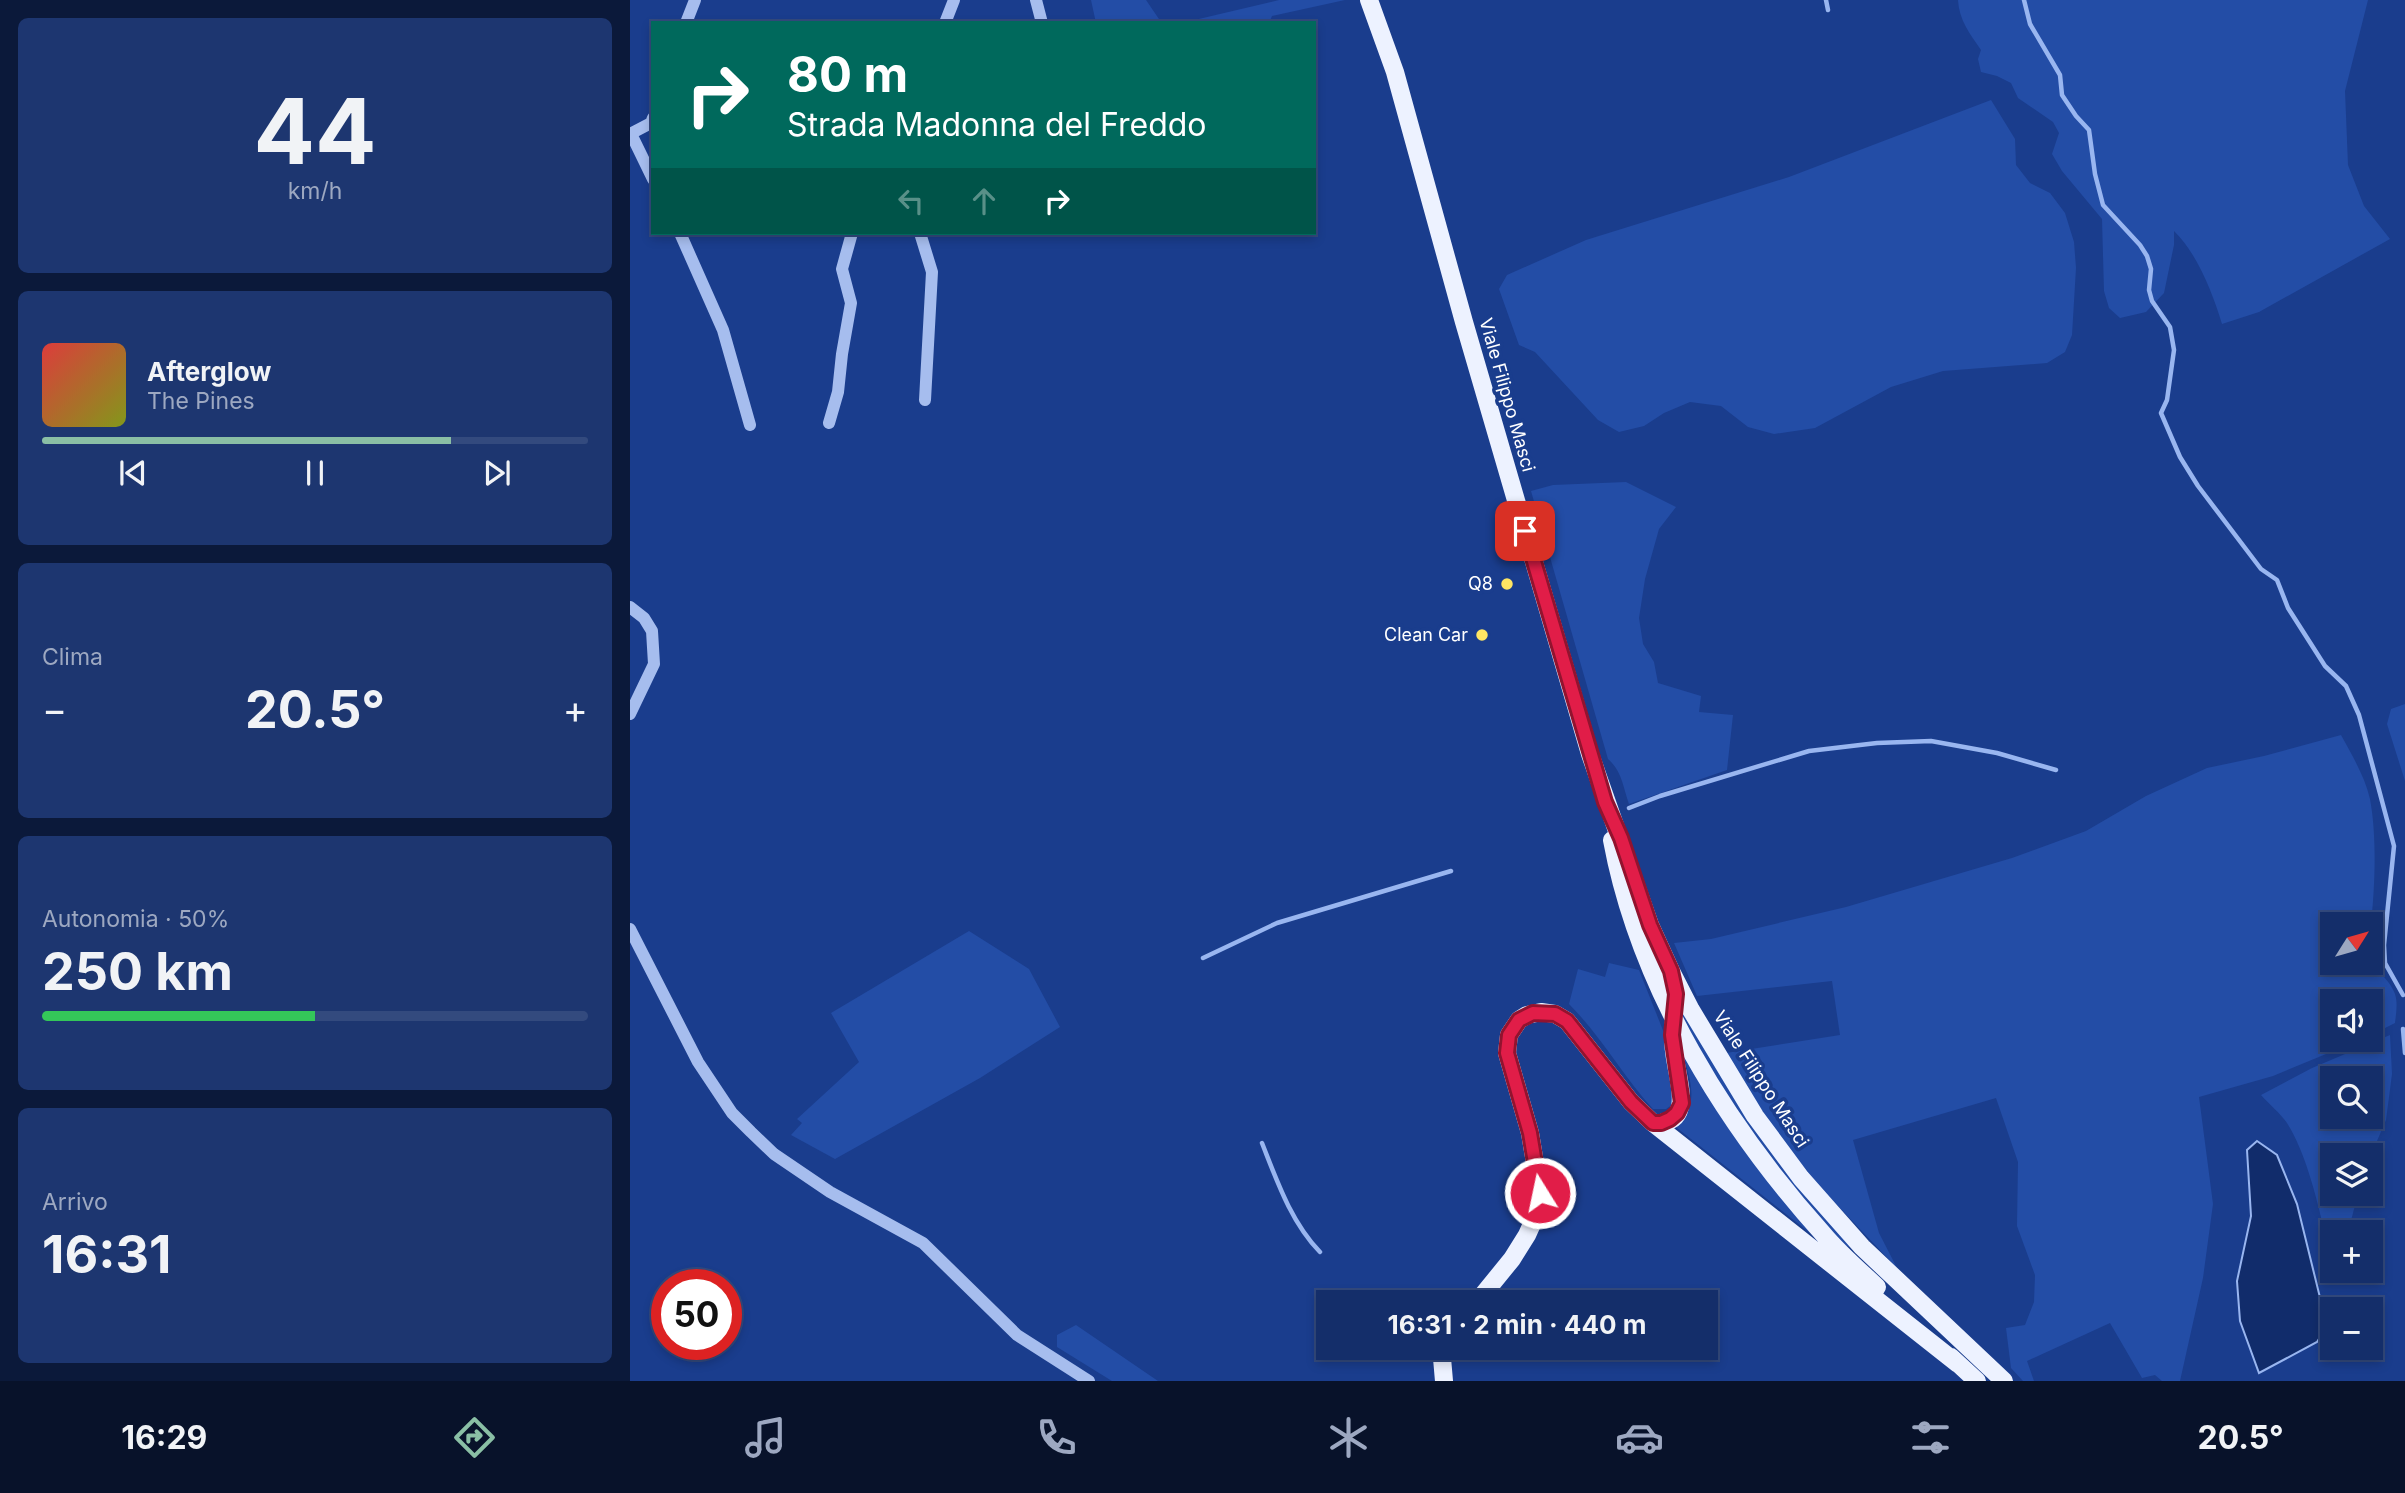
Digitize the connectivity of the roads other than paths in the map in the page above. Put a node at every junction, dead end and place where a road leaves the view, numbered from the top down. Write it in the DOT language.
graph roads {
  1 [pos="695,0"];
  2 [pos="954,0"];
  3 [pos="1036,0"];
  4 [pos="1370,0"];
  5 [pos="687,21"];
  6 [pos="946,21"];
  7 [pos="1041,21"];
  8 [pos="651,123"];
  9 [pos="630,134"];
  10 [pos="651,174"];
  11 [pos="681,235"];
  12 [pos="851,235"];
  13 [pos="921,235"];
  14 [pos="925,400"];
  15 [pos="830,424"];
  16 [pos="750,425"];
  17 [pos="630,607"];
  18 [pos="630,714"];
  19 [pos="1605,802"];
  20 [pos="630,929"];
  21 [pos="1671,971"];
  22 [pos="1674,1020"];
  23 [pos="1653,1123"];
  24 [pos="1786,1228"];
  25 [pos="1844,1256"];
  26 [pos="1487,1290"];
  27 [pos="1910,1294"];
  28 [pos="1442,1360"];
  29 [pos="1958,1364"];
  30 [pos="1089,1381"];
  31 [pos="1444,1381"];
  32 [pos="1977,1381"];
  33 [pos="2004,1381"];
  1 -- 5 [label="street"];
  2 -- 6 [label="street"];
  3 -- 7 [label="street"];
  4 -- 19 [label="main road, Viale Filippo Masci"];
  8 -- 9 [label="street"];
  9 -- 10 [label="street"];
  11 -- 16 [label="street"];
  12 -- 15 [label="street"];
  13 -- 14 [label="street"];
  17 -- 18 [label="street"];
  19 -- 21 [label="main road, Viale Filippo Masci"];
  19 -- 22 [label="main road, Viale Filippo Masci"];
  20 -- 30 [label="street"];
  21 -- 22 [label="main road, Viale Filippo Masci"];
  21 -- 27 [label="main road, Viale Filippo Masci"];
  22 -- 23 [label="main road"];
  22 -- 25 [label="main road, Viale Filippo Masci"];
  23 -- 24 [label="main road"];
  23 -- 26 [label="main road"];
  24 -- 25 [label="main road"];
  24 -- 29 [label="main road"];
  25 -- 27 [label="main road, Viale Filippo Masci"];
  25 -- 29 [label="main road, Viale Filippo Masci"];
  27 -- 33 [label="main road, Viale Filippo Masci"];
  28 -- 31 [label="main road"];
  29 -- 32 [label="main road, Viale Filippo Masci"];
}
